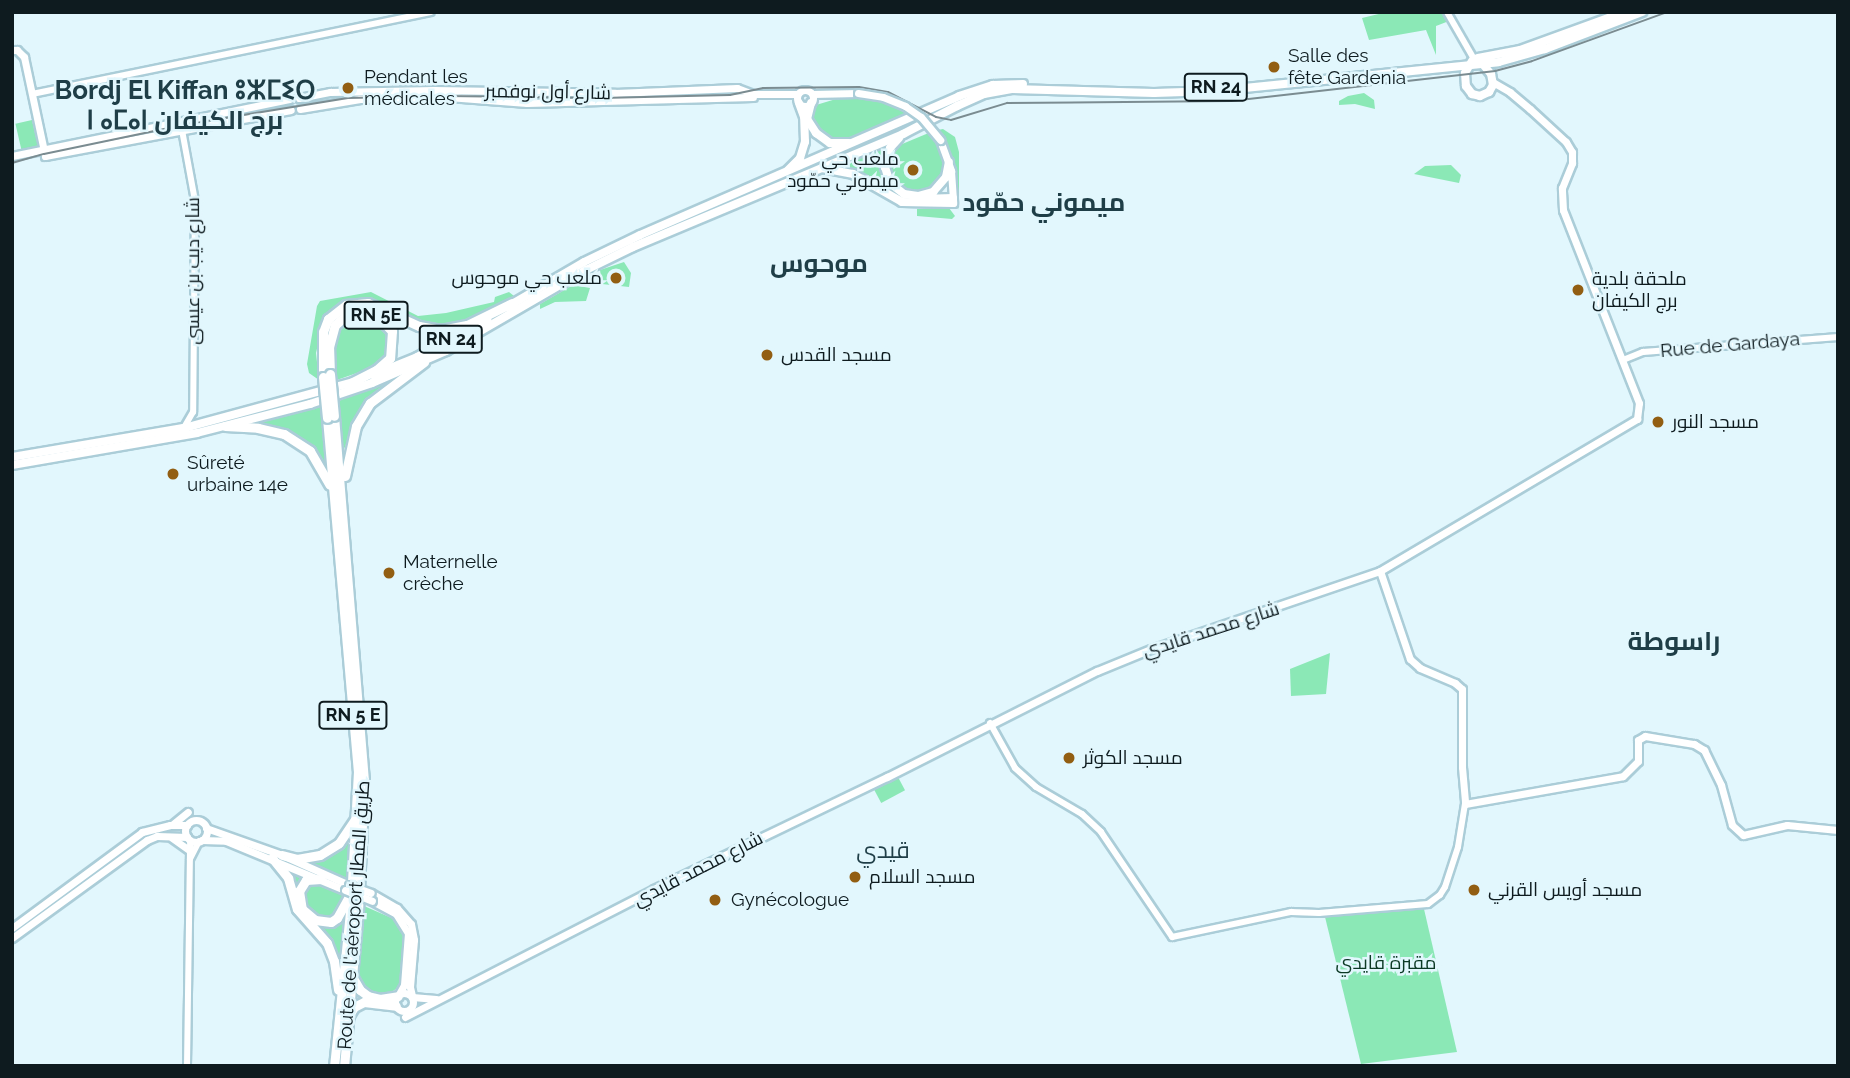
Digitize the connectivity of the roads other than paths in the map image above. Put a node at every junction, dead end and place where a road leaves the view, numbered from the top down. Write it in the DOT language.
graph roads {
  1 [pos="431,12"];
  2 [pos="1447,12"];
  3 [pos="1625,12"];
  4 [pos="1642,12"];
  5 [pos="12,51"];
  6 [pos="1475,61"];
  7 [pos="1499,62"];
  8 [pos="1455,66"];
  9 [pos="1465,77"];
  10 [pos="1492,82"];
  11 [pos="32,94"];
  12 [pos="299,98"];
  13 [pos="289,99"];
  14 [pos="798,99"];
  15 [pos="813,99"];
  16 [pos="295,110"];
  17 [pos="183,130"];
  18 [pos="903,134"];
  19 [pos="862,141"];
  20 [pos="42,147"];
  21 [pos="12,156"];
  22 [pos="949,162"];
  23 [pos="819,168"];
  24 [pos="769,181"];
  25 [pos="904,194"];
  26 [pos="953,200"];
  27 [pos="512,303"];
  28 [pos="1838,337"];
  29 [pos="1623,360"];
  30 [pos="425,362"];
  31 [pos="327,376"];
  32 [pos="351,383"];
  33 [pos="193,412"];
  34 [pos="331,417"];
  35 [pos="221,423"];
  36 [pos="184,428"];
  37 [pos="12,457"];
  38 [pos="12,465"];
  39 [pos="339,511"];
  40 [pos="1380,571"];
  41 [pos="990,723"];
  42 [pos="1465,804"];
  43 [pos="188,812"];
  44 [pos="357,815"];
  45 [pos="170,825"];
  46 [pos="187,825"];
  47 [pos="206,828"];
  48 [pos="1838,830"];
  49 [pos="161,836"];
  50 [pos="188,839"];
  51 [pos="201,841"];
  52 [pos="120,849"];
  53 [pos="189,850"];
  54 [pos="125,856"];
  55 [pos="277,856"];
  56 [pos="190,861"];
  57 [pos="321,879"];
  58 [pos="349,888"];
  59 [pos="372,897"];
  60 [pos="24,924"];
  61 [pos="12,928"];
  62 [pos="12,938"];
  63 [pos="352,976"];
  64 [pos="399,995"];
  65 [pos="412,996"];
  66 [pos="443,998"];
  67 [pos="402,1011"];
  68 [pos="344,1014"];
  69 [pos="187,1066"];
  70 [pos="333,1066"];
  71 [pos="344,1066"];
  1 -- 11 [label="street"];
  2 -- 6 [label="street"];
  3 -- 6 [label="main road, RN 24"];
  4 -- 7 [label="main road, RN 24"];
  5 -- 11 [label="main road"];
  6 -- 7 [label="main road, RN 24"];
  6 -- 8 [label="main road, RN 24"];
  6 -- 9 [label="main road"];
  6 -- 10 [label="main road"];
  6 -- 19 [label="main road, RN 24"];
  7 -- 10 [label="main road"];
  8 -- 9 [label="main road"];
  8 -- 18 [label="main road, RN 24"];
  9 -- 10 [label="main road"];
  10 -- 29 [label="main road, شارع محمد قايدي"];
  11 -- 20 [label="main road"];
  12 -- 13 [label="main road, شارع أول نوفمبر"];
  12 -- 14 [label="main road, شارع أول نوفمبر"];
  12 -- 16 [label="main road"];
  13 -- 16 [label="main road"];
  13 -- 20 [label="main road, شارع أول نوفمبر"];
  14 -- 15 [label="main road"];
  14 -- 15 [label="main road"];
  14 -- 16 [label="main road, شارع أول نوفمبر"];
  14 -- 24 [label="main road"];
  15 -- 19 [label="main road"];
  15 -- 22 [label="main road, bridge"];
  16 -- 17 [label="main road, شارع أول نوفمبر"];
  17 -- 20 [label="main road, شارع أول نوفمبر"];
  17 -- 33 [label="street, شارع ديب بن عيسى"];
  18 -- 23 [label="main road, RN 24"];
  18 -- 25 [label="main road"];
  19 -- 24 [label="main road, RN 24"];
  20 -- 21 [label="main road, شارع أول نوفمبر"];
  22 -- 25 [label="main road"];
  22 -- 26 [label="main road"];
  23 -- 26 [label="main road"];
  23 -- 30 [label="main road, RN 24"];
  24 -- 27 [label="main road, RN 24"];
  25 -- 26 [label="main road"];
  27 -- 31 [label="highway, RN 5E"];
  27 -- 32 [label="main road, RN 24"];
  28 -- 29 [label="street, Rue de Gardaya"];
  29 -- 40 [label="main road, شارع محمد قايدي"];
  30 -- 35 [label="main road, RN 24"];
  30 -- 39 [label="highway"];
  31 -- 32 [label="highway, RN 5E"];
  31 -- 34 [label="highway, RN 5E, bridge"];
  32 -- 35 [label="main road, RN 24"];
  33 -- 35 [label="street"];
  33 -- 36 [label="street"];
  34 -- 39 [label="highway, Route de l'aéroport طريق المطار / RN 5 E"];
  35 -- 36 [label="main road, RN 24"];
  35 -- 38 [label="main road, RN 24"];
  35 -- 39 [label="highway"];
  36 -- 37 [label="main road, RN 24"];
  39 -- 44 [label="highway, Route de l'aéroport طريق المطار / RN 5 E"];
  39 -- 63 [label="highway, Route de l'aéroport طريق المطار / RN 5 E"];
  40 -- 41 [label="main road, شارع محمد قايدي"];
  40 -- 42 [label="main road"];
  41 -- 42 [label="street"];
  41 -- 66 [label="main road, شارع محمد قايدي"];
  42 -- 48 [label="main road"];
  43 -- 45 [label="main road"];
  44 -- 55 [label="highway"];
  44 -- 58 [label="highway, Route de l'aéroport طريق المطار / RN 5 E"];
  45 -- 46 [label="main road"];
  45 -- 52 [label="main road"];
  46 -- 47 [label="main road"];
  46 -- 50 [label="main road"];
  47 -- 51 [label="main road"];
  47 -- 55 [label="main road"];
  49 -- 50 [label="main road"];
  49 -- 53 [label="main road"];
  49 -- 54 [label="main road"];
  50 -- 51 [label="main road"];
  50 -- 53 [label="street"];
  51 -- 55 [label="main road"];
  51 -- 56 [label="street"];
  52 -- 54 [label="main road"];
  52 -- 60 [label="main road"];
  53 -- 56 [label="street"];
  54 -- 60 [label="main road"];
  55 -- 57 [label="main road"];
  55 -- 58 [label="main road"];
  55 -- 68 [label="highway"];
  56 -- 69 [label="street"];
  57 -- 58 [label="main road"];
  57 -- 58 [label="highway"];
  58 -- 59 [label="main road, bridge"];
  58 -- 68 [label="highway, Route de l'aéroport طريق المطار / RN 5 E"];
  59 -- 64 [label="main road"];
  59 -- 65 [label="main road"];
  60 -- 61 [label="main road"];
  60 -- 62 [label="main road"];
  63 -- 64 [label="highway"];
  63 -- 68 [label="highway, Route de l'aéroport طريق المطار / RN 5 E"];
  64 -- 65 [label="main road"];
  64 -- 67 [label="main road"];
  65 -- 66 [label="main road"];
  65 -- 67 [label="main road"];
  66 -- 67 [label="main road, شارع محمد قايدي"];
  67 -- 68 [label="highway"];
  68 -- 70 [label="highway, Route de l'aéroport طريق المطار / RN 5 E"];
  68 -- 71 [label="highway, Route de l'aéroport طريق المطار / RN 5 E"];
}
